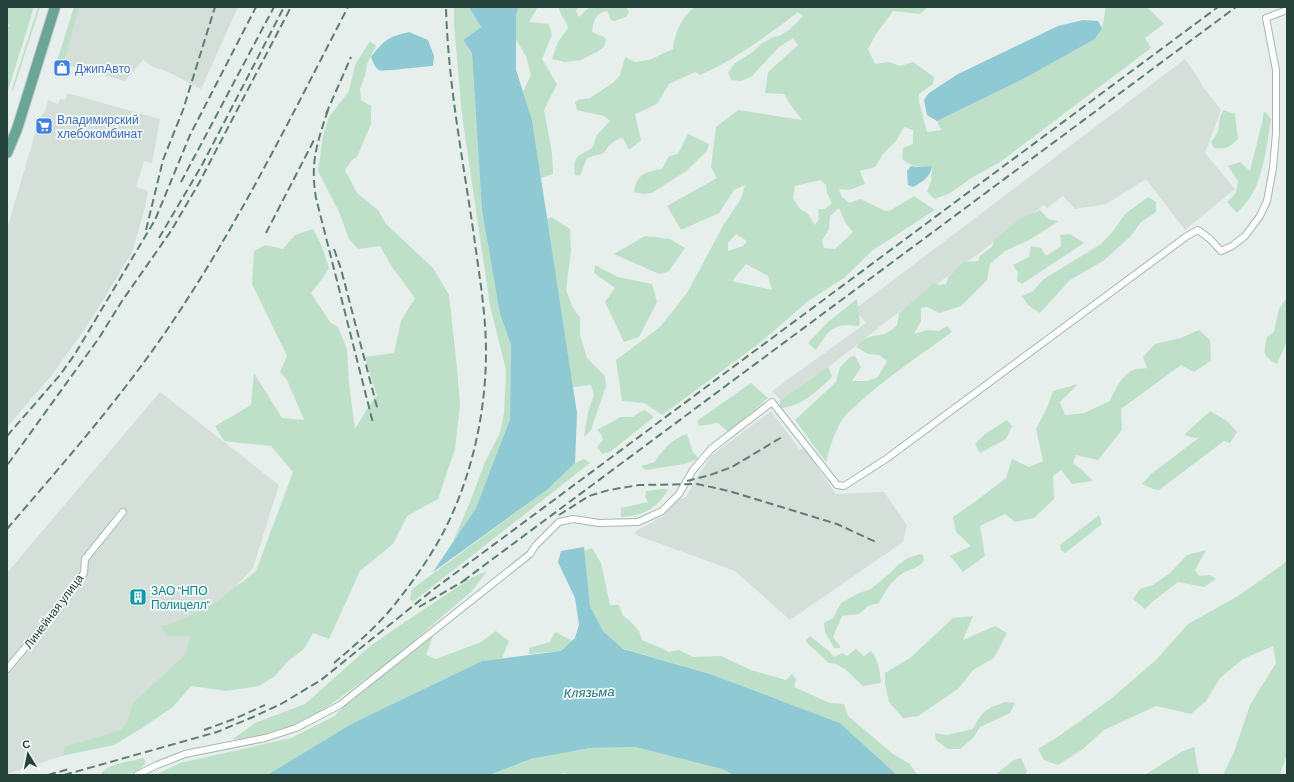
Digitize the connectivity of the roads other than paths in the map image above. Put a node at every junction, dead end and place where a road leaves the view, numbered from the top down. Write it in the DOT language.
graph roads {
  1 [pos="55,7"];
  2 [pos="1287,10"];
  3 [pos="7,153"];
  4 [pos="123,512"];
  5 [pos="7,669"];
  6 [pos="137,775"];
  1 -- 3 [label="main road"];
  2 -- 6 [label="street"];
  4 -- 5 [label="street, Линейная улица"];
}
